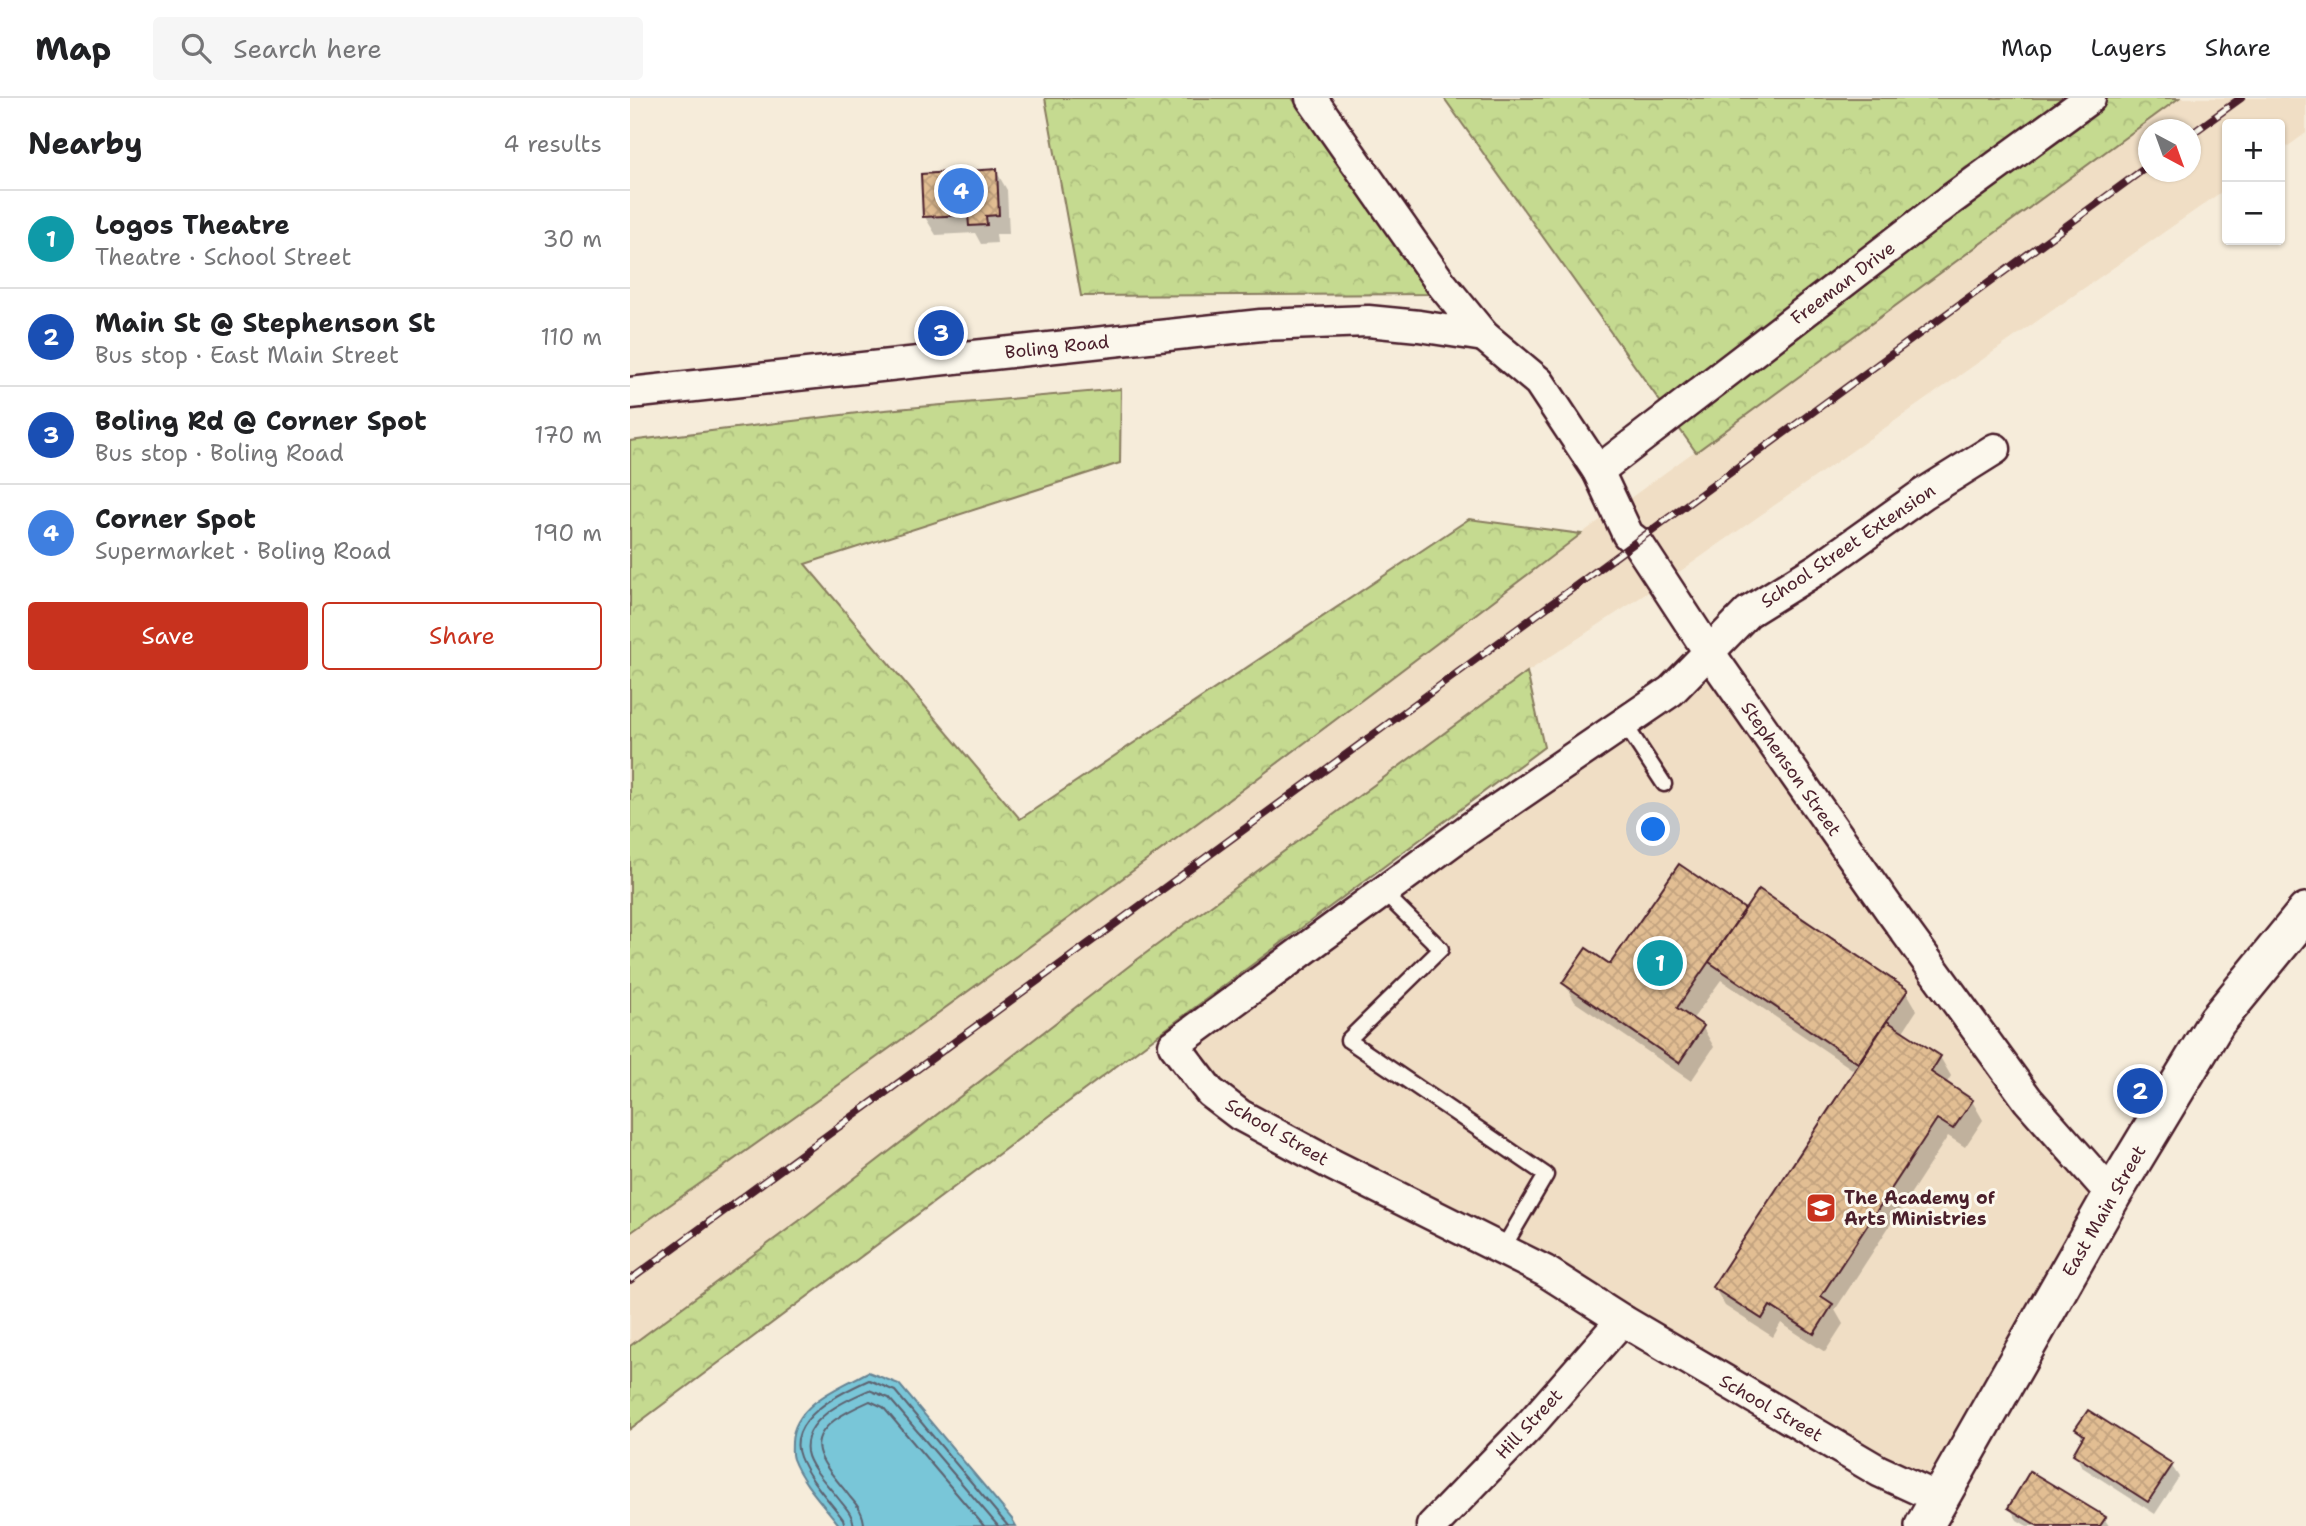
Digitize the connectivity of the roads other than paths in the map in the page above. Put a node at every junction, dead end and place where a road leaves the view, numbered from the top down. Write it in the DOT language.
graph roads {
  1 [pos="1311,98"];
  2 [pos="2090,98"];
  3 [pos="1484,337"];
  4 [pos="630,393"];
  5 [pos="1995,449"];
  6 [pos="1598,471"];
  7 [pos="1709,652"];
  8 [pos="1624,723"];
  9 [pos="1664,784"];
  10 [pos="1383,892"];
  11 [pos="2306,912"];
  12 [pos="2112,1195"];
  13 [pos="1502,1250"];
  14 [pos="1622,1320"];
  15 [pos="1932,1513"];
  16 [pos="1432,1526"];
  1 -- 3 [label="street, Stephenson Street"];
  2 -- 6 [label="street, Freeman Drive"];
  3 -- 4 [label="street, Boling Road"];
  3 -- 6 [label="street, Stephenson Street"];
  5 -- 7 [label="street, School Street Extension"];
  6 -- 7 [label="street, Stephenson Street"];
  7 -- 8 [label="street, School Street"];
  7 -- 12 [label="street, Stephenson Street"];
  8 -- 9 [label="lane"];
  8 -- 10 [label="street, School Street"];
  10 -- 13 [label="lane"];
  10 -- 13 [label="street, School Street"];
  11 -- 12 [label="street, East Main Street"];
  12 -- 15 [label="street, East Main Street"];
  13 -- 14 [label="street, School Street"];
  14 -- 15 [label="street, School Street"];
  14 -- 16 [label="street, Hill Street"];
}
